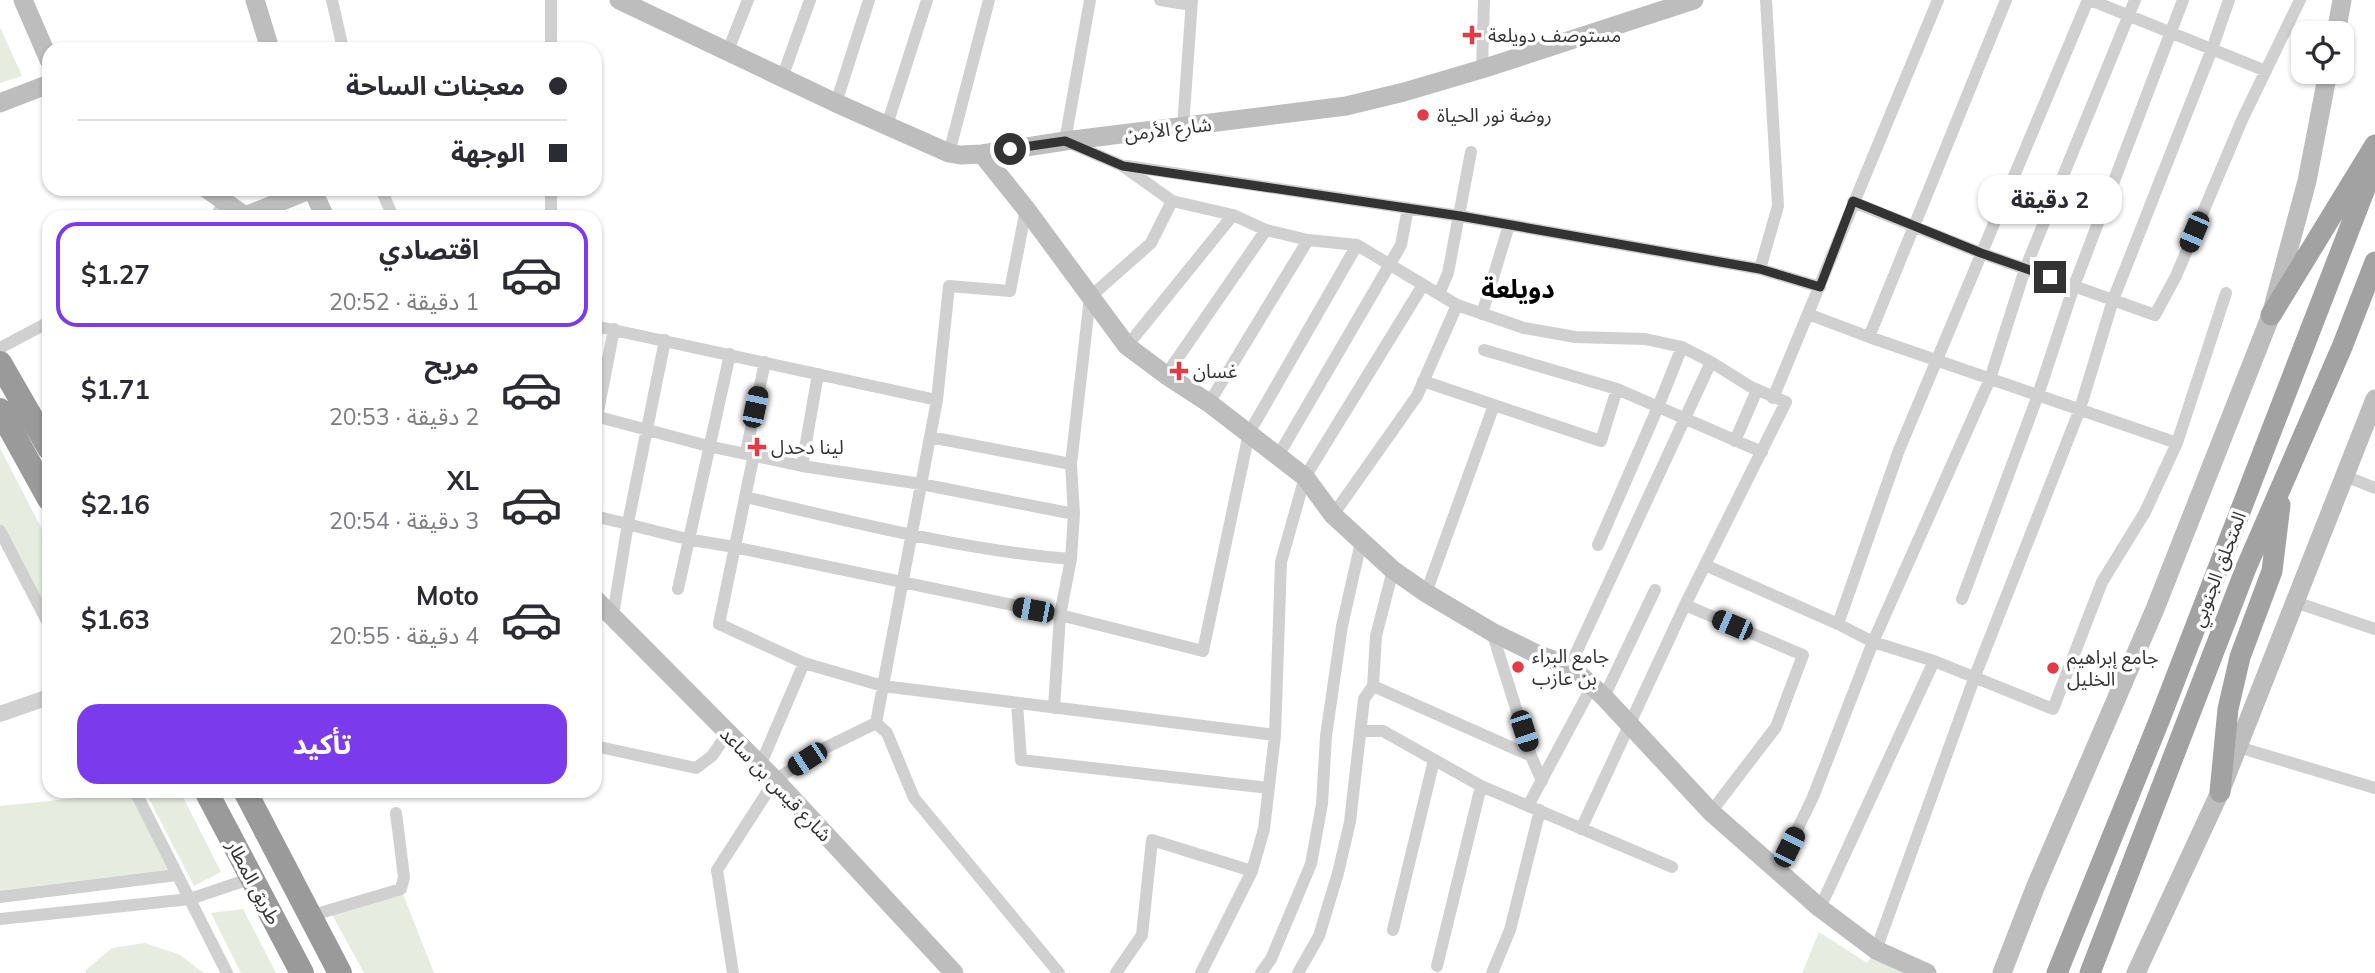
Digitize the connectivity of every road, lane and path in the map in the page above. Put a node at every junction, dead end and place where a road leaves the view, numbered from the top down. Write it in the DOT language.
graph roads {
  1 [pos="23,0"];
  2 [pos="255,0"];
  3 [pos="332,0"];
  4 [pos="551,0"];
  5 [pos="619,0"];
  6 [pos="748,0"];
  7 [pos="810,0"];
  8 [pos="869,0"];
  9 [pos="928,0"];
  10 [pos="989,0"];
  11 [pos="1090,0"];
  12 [pos="1160,0"];
  13 [pos="1484,0"];
  14 [pos="1694,0"];
  15 [pos="1766,0"];
  16 [pos="1938,0"];
  17 [pos="2006,0"];
  18 [pos="2089,0"];
  19 [pos="2135,0"];
  20 [pos="2183,0"];
  21 [pos="2229,0"];
  22 [pos="2300,0"];
  23 [pos="2342,0"];
  24 [pos="1192,2"];
  25 [pos="2129,16"];
  26 [pos="2338,21"];
  27 [pos="2169,32"];
  28 [pos="268,42"];
  29 [pos="341,42"];
  30 [pos="551,42"];
  31 [pos="42,44"];
  32 [pos="2213,49"];
  33 [pos="727,53"];
  34 [pos="1482,69"];
  35 [pos="2266,71"];
  36 [pos="782,78"];
  37 [pos="2326,84"];
  38 [pos="42,87"];
  39 [pos="0,103"];
  40 [pos="836,103"];
  41 [pos="887,125"];
  42 [pos="1183,127"];
  43 [pos="1065,141"];
  44 [pos="2375,145"];
  45 [pos="1471,152"];
  46 [pos="949,153"];
  47 [pos="982,154"];
  48 [pos="2375,163"];
  49 [pos="1123,166"];
  50 [pos="295,196"];
  51 [pos="1172,201"];
  52 [pos="1853,201"];
  53 [pos="1408,208"];
  54 [pos="1026,209"];
  55 [pos="260,210"];
  56 [pos="1233,215"];
  57 [pos="1460,216"];
  58 [pos="1509,225"];
  59 [pos="1915,227"];
  60 [pos="1266,230"];
  61 [pos="1308,240"];
  62 [pos="1357,244"];
  63 [pos="1981,253"];
  64 [pos="2375,261"];
  65 [pos="1390,265"];
  66 [pos="1760,269"];
  67 [pos="2025,269"];
  68 [pos="1423,285"];
  69 [pos="2074,286"];
  70 [pos="1820,287"];
  71 [pos="2226,293"];
  72 [pos="1439,294"];
  73 [pos="1090,297"];
  74 [pos="2113,300"];
  75 [pos="2375,301"];
  76 [pos="1457,305"];
  77 [pos="1482,314"];
  78 [pos="1808,314"];
  79 [pos="2271,315"];
  80 [pos="42,326"];
  81 [pos="602,327"];
  82 [pos="614,329"];
  83 [pos="1869,337"];
  84 [pos="665,340"];
  85 [pos="1127,346"];
  86 [pos="2342,346"];
  87 [pos="1682,347"];
  88 [pos="0,348"];
  89 [pos="1484,350"];
  90 [pos="730,354"];
  91 [pos="1938,361"];
  92 [pos="765,362"];
  93 [pos="1711,362"];
  94 [pos="0,363"];
  95 [pos="818,374"];
  96 [pos="1166,375"];
  97 [pos="1990,379"];
  98 [pos="1423,381"];
  99 [pos="1617,389"];
  100 [pos="602,390"];
  101 [pos="1756,390"];
  102 [pos="2038,395"];
  103 [pos="1773,398"];
  104 [pos="2375,399"];
  105 [pos="937,400"];
  106 [pos="1209,402"];
  107 [pos="1494,405"];
  108 [pos="1658,407"];
  109 [pos="2080,409"];
  110 [pos="0,410"];
  111 [pos="1684,419"];
  112 [pos="602,421"];
  113 [pos="647,429"];
  114 [pos="1249,433"];
  115 [pos="42,436"];
  116 [pos="930,437"];
  117 [pos="1735,441"];
  118 [pos="2367,441"];
  119 [pos="2177,443"];
  120 [pos="708,446"];
  121 [pos="1762,452"];
  122 [pos="750,453"];
  123 [pos="1278,456"];
  124 [pos="1072,464"];
  125 [pos="802,466"];
  126 [pos="1306,477"];
  127 [pos="2284,477"];
  128 [pos="2344,477"];
  129 [pos="921,484"];
  130 [pos="42,486"];
  131 [pos="2375,488"];
  132 [pos="745,496"];
  133 [pos="1074,514"];
  134 [pos="1333,515"];
  135 [pos="602,517"];
  136 [pos="628,523"];
  137 [pos="0,531"];
  138 [pos="911,536"];
  139 [pos="687,539"];
  140 [pos="1361,542"];
  141 [pos="1598,545"];
  142 [pos="734,547"];
  143 [pos="6,554"];
  144 [pos="1072,559"];
  145 [pos="1705,565"];
  146 [pos="1392,570"];
  147 [pos="902,584"];
  148 [pos="678,589"];
  149 [pos="1655,590"];
  150 [pos="1426,593"];
  151 [pos="1962,599"];
  152 [pos="2295,601"];
  153 [pos="602,605"];
  154 [pos="1685,605"];
  155 [pos="42,613"];
  156 [pos="613,615"];
  157 [pos="1059,615"];
  158 [pos="1838,624"];
  159 [pos="2375,629"];
  160 [pos="1492,632"];
  161 [pos="1872,642"];
  162 [pos="1934,661"];
  163 [pos="804,663"];
  164 [pos="1570,666"];
  165 [pos="1975,677"];
  166 [pos="883,686"];
  167 [pos="1373,687"];
  168 [pos="1598,691"];
  169 [pos="42,699"];
  170 [pos="1017,703"];
  171 [pos="1054,708"];
  172 [pos="0,714"];
  173 [pos="876,723"];
  174 [pos="1629,724"];
  175 [pos="1360,731"];
  176 [pos="727,734"];
  177 [pos="1275,735"];
  178 [pos="2238,747"];
  179 [pos="602,748"];
  180 [pos="1531,756"];
  181 [pos="1434,760"];
  182 [pos="760,765"];
  183 [pos="775,780"];
  184 [pos="1542,781"];
  185 [pos="1481,786"];
  186 [pos="1269,788"];
  187 [pos="2375,788"];
  188 [pos="2220,792"];
  189 [pos="138,798"];
  190 [pos="210,798"];
  191 [pos="249,798"];
  192 [pos="1534,807"];
  193 [pos="1711,812"];
  194 [pos="396,813"];
  195 [pos="1581,830"];
  196 [pos="1672,867"];
  197 [pos="1252,871"];
  198 [pos="1777,871"];
  199 [pos="177,875"];
  200 [pos="252,878"];
  201 [pos="2035,888"];
  202 [pos="0,897"];
  203 [pos="190,900"];
  204 [pos="1820,908"];
  205 [pos="310,916"];
  206 [pos="0,919"];
  207 [pos="1393,930"];
  208 [pos="1876,950"];
  209 [pos="1437,966"];
  210 [pos="1119,969"];
  211 [pos="227,973"];
  212 [pos="302,973"];
  213 [pos="340,973"];
  214 [pos="733,973"];
  215 [pos="954,973"];
  216 [pos="1059,973"];
  217 [pos="1133,973"];
  218 [pos="1201,973"];
  219 [pos="1261,973"];
  220 [pos="1298,973"];
  221 [pos="1492,973"];
  222 [pos="1927,973"];
  223 [pos="1992,973"];
  224 [pos="2002,973"];
  225 [pos="2057,973"];
  226 [pos="2090,973"];
  227 [pos="2136,973"];
  1 -- 31 [label="main road"];
  2 -- 28 [label="main road"];
  3 -- 29 [label="street"];
  4 -- 30 [label="street"];
  5 -- 33 [label="main road, شارع الأرمن"];
  6 -- 33 [label="street"];
  7 -- 36 [label="street"];
  8 -- 40 [label="street"];
  9 -- 41 [label="street"];
  10 -- 46 [label="street"];
  11 -- 43 [label="street"];
  12 -- 24 [label="street"];
  13 -- 34 [label="street"];
  14 -- 34 [label="main road, شارع الأرمن"];
  15 -- 66 [label="street"];
  16 -- 52 [label="street"];
  17 -- 59 [label="street"];
  18 -- 25 [label="street"];
  18 -- 63 [label="street"];
  19 -- 25 [label="street"];
  20 -- 27 [label="street"];
  21 -- 32 [label="street"];
  22 -- 35 [label="street"];
  23 -- 26 [label="main road"];
  24 -- 42 [label="street"];
  25 -- 27 [label="street"];
  25 -- 67 [label="street"];
  27 -- 32 [label="street"];
  27 -- 69 [label="street"];
  32 -- 35 [label="street"];
  32 -- 74 [label="street"];
  33 -- 36 [label="main road, شارع الأرمن"];
  34 -- 42 [label="main road, شارع الأرمن"];
  35 -- 74 [label="street"];
  36 -- 40 [label="main road, شارع الأرمن"];
  37 -- 79 [label="main road"];
  38 -- 39 [label="main road"];
  40 -- 41 [label="main road, شارع الأرمن"];
  41 -- 46 [label="main road, شارع الأرمن"];
  42 -- 43 [label="main road, شارع الأرمن"];
  43 -- 47 [label="main road, شارع الأرمن"];
  43 -- 49 [label="street"];
  44 -- 79 [label="highway"];
  45 -- 57 [label="street"];
  46 -- 47 [label="main road, شارع الأرمن"];
  47 -- 54 [label="main road"];
  48 -- 225 [label="highway, المتحلق الجنوبي"];
  49 -- 51 [label="street"];
  49 -- 53 [label="street"];
  50 -- 55 [label="main road"];
  51 -- 56 [label="street"];
  51 -- 73 [label="street"];
  52 -- 59 [label="street"];
  52 -- 70 [label="street"];
  53 -- 57 [label="street"];
  53 -- 65 [label="street"];
  54 -- 73 [label="main road"];
  54 -- 105 [label="street"];
  56 -- 60 [label="street"];
  56 -- 85 [label="street"];
  57 -- 58 [label="street"];
  57 -- 72 [label="street"];
  58 -- 66 [label="street"];
  58 -- 77 [label="street"];
  59 -- 63 [label="street"];
  59 -- 83 [label="street"];
  60 -- 61 [label="street"];
  60 -- 96 [label="street"];
  61 -- 62 [label="street"];
  61 -- 106 [label="street"];
  62 -- 65 [label="street"];
  62 -- 114 [label="street"];
  63 -- 67 [label="street"];
  63 -- 91 [label="street"];
  64 -- 86 [label="highway, المتحلق الجنوبي"];
  65 -- 68 [label="street"];
  65 -- 123 [label="street"];
  66 -- 70 [label="street"];
  67 -- 69 [label="street"];
  67 -- 97 [label="street"];
  68 -- 72 [label="street"];
  68 -- 126 [label="street"];
  69 -- 74 [label="street"];
  69 -- 102 [label="street"];
  70 -- 78 [label="street"];
  71 -- 119 [label="street"];
  72 -- 76 [label="street"];
  73 -- 85 [label="main road"];
  73 -- 124 [label="street"];
  74 -- 109 [label="street"];
  75 -- 86 [label="highway"];
  76 -- 77 [label="street"];
  76 -- 98 [label="street"];
  77 -- 87 [label="street"];
  78 -- 83 [label="street"];
  78 -- 103 [label="street"];
  79 -- 201 [label="main road"];
  80 -- 88 [label="street"];
  81 -- 82 [label="street"];
  82 -- 84 [label="street"];
  82 -- 100 [label="street"];
  83 -- 91 [label="street"];
  84 -- 90 [label="street"];
  84 -- 113 [label="street"];
  85 -- 96 [label="main road"];
  86 -- 127 [label="highway, المتحلق الجنوبي"];
  87 -- 93 [label="street"];
  87 -- 108 [label="street"];
  89 -- 99 [label="street"];
  90 -- 92 [label="street"];
  90 -- 120 [label="street"];
  91 -- 97 [label="street"];
  91 -- 158 [label="street"];
  92 -- 95 [label="street"];
  92 -- 122 [label="street"];
  93 -- 101 [label="street"];
  93 -- 111 [label="street"];
  94 -- 115 [label="highway"];
  95 -- 105 [label="street"];
  95 -- 125 [label="street"];
  96 -- 106 [label="main road"];
  97 -- 102 [label="street"];
  97 -- 161 [label="street"];
  98 -- 107 [label="street"];
  98 -- 134 [label="street"];
  99 -- 107 [label="street"];
  99 -- 108 [label="street"];
  101 -- 103 [label="street"];
  101 -- 117 [label="street"];
  102 -- 109 [label="street"];
  102 -- 151 [label="street"];
  103 -- 121 [label="street"];
  104 -- 118 [label="main road"];
  105 -- 116 [label="street"];
  106 -- 114 [label="main road"];
  107 -- 150 [label="street"];
  108 -- 111 [label="street"];
  108 -- 141 [label="street"];
  109 -- 119 [label="street"];
  109 -- 165 [label="street"];
  110 -- 130 [label="highway"];
  111 -- 117 [label="street"];
  111 -- 164 [label="street"];
  112 -- 113 [label="street"];
  113 -- 120 [label="street"];
  113 -- 136 [label="street"];
  114 -- 123 [label="main road"];
  114 -- 157 [label="street"];
  116 -- 124 [label="street"];
  116 -- 129 [label="street"];
  117 -- 121 [label="street"];
  118 -- 128 [label="main road"];
  119 -- 165 [label="street"];
  120 -- 122 [label="street"];
  120 -- 139 [label="street"];
  121 -- 145 [label="street"];
  122 -- 125 [label="street"];
  122 -- 132 [label="street"];
  123 -- 126 [label="main road"];
  124 -- 133 [label="street"];
  125 -- 129 [label="street"];
  126 -- 134 [label="main road"];
  126 -- 177 [label="street"];
  127 -- 188 [label="highway"];
  127 -- 226 [label="highway, المتحلق الجنوبي"];
  128 -- 131 [label="street"];
  128 -- 152 [label="main road"];
  129 -- 133 [label="street"];
  129 -- 138 [label="street"];
  132 -- 138 [label="street"];
  132 -- 142 [label="street"];
  133 -- 144 [label="street"];
  134 -- 140 [label="main road"];
  135 -- 136 [label="street"];
  136 -- 139 [label="street"];
  136 -- 156 [label="street"];
  137 -- 143 [label="street"];
  138 -- 144 [label="street"];
  138 -- 147 [label="street"];
  139 -- 142 [label="street"];
  139 -- 148 [label="street"];
  140 -- 146 [label="main road"];
  140 -- 219 [label="street"];
  142 -- 147 [label="street"];
  142 -- 163 [label="street"];
  143 -- 155 [label="street"];
  144 -- 157 [label="street"];
  145 -- 154 [label="street"];
  145 -- 158 [label="street"];
  146 -- 150 [label="main road"];
  146 -- 167 [label="street"];
  147 -- 157 [label="street"];
  147 -- 166 [label="street"];
  149 -- 168 [label="street"];
  150 -- 160 [label="main road"];
  152 -- 159 [label="street"];
  152 -- 178 [label="main road"];
  153 -- 156 [label="main road, شارع قيس بن ساعد"];
  154 -- 174 [label="street"];
  154 -- 193 [label="street"];
  156 -- 176 [label="main road, شارع قيس بن ساعد"];
  157 -- 171 [label="street"];
  158 -- 161 [label="street"];
  160 -- 164 [label="main road"];
  160 -- 180 [label="street"];
  161 -- 162 [label="street"];
  161 -- 198 [label="street"];
  162 -- 165 [label="street"];
  162 -- 204 [label="street"];
  163 -- 166 [label="street"];
  163 -- 182 [label="street"];
  164 -- 168 [label="main road"];
  165 -- 208 [label="street"];
  166 -- 170 [label="street"];
  166 -- 173 [label="street"];
  167 -- 175 [label="street"];
  167 -- 180 [label="street"];
  168 -- 174 [label="main road"];
  168 -- 184 [label="street"];
  169 -- 172 [label="street"];
  170 -- 171 [label="street"];
  170 -- 186 [label="street"];
  171 -- 177 [label="street"];
  173 -- 183 [label="street"];
  173 -- 216 [label="street"];
  174 -- 193 [label="main road"];
  174 -- 195 [label="street"];
  175 -- 181 [label="street"];
  175 -- 220 [label="street"];
  176 -- 179 [label="street"];
  176 -- 182 [label="main road, شارع قيس بن ساعد"];
  177 -- 186 [label="street"];
  178 -- 187 [label="street"];
  178 -- 188 [label="main road"];
  180 -- 184 [label="street"];
  181 -- 185 [label="street"];
  181 -- 207 [label="street"];
  182 -- 183 [label="main road, شارع قيس بن ساعد"];
  183 -- 214 [label="street"];
  183 -- 215 [label="main road, شارع قيس بن ساعد"];
  184 -- 192 [label="street"];
  185 -- 192 [label="street"];
  185 -- 209 [label="street"];
  186 -- 197 [label="street"];
  188 -- 227 [label="main road"];
  189 -- 199 [label="street"];
  190 -- 200 [label="highway, طريق المطار"];
  191 -- 205 [label="highway, طريق المطار"];
  192 -- 195 [label="street"];
  192 -- 221 [label="street"];
  193 -- 198 [label="main road"];
  194 -- 205 [label="street"];
  195 -- 196 [label="street"];
  197 -- 210 [label="street"];
  197 -- 218 [label="street"];
  198 -- 204 [label="main road"];
  199 -- 202 [label="street"];
  199 -- 203 [label="street"];
  200 -- 203 [label="street"];
  200 -- 212 [label="highway, طريق المطار"];
  201 -- 223 [label="main road"];
  201 -- 224 [label="main road"];
  203 -- 206 [label="street"];
  203 -- 211 [label="street"];
  204 -- 208 [label="main road"];
  205 -- 213 [label="highway, طريق المطار"];
  208 -- 222 [label="main road"];
  210 -- 217 [label="street"];
}
